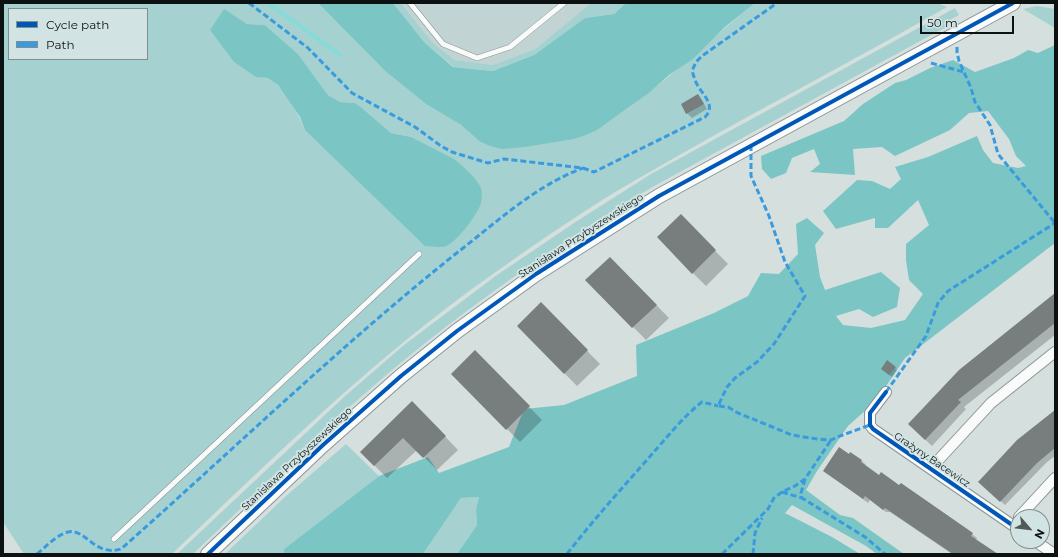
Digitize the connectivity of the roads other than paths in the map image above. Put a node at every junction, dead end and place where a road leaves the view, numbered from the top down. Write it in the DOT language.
graph roads {
  1 [pos="410,3"];
  2 [pos="564,3"];
  3 [pos="1013,3"];
  4 [pos="419,254"];
  5 [pos="1055,352"];
  6 [pos="886,392"];
  7 [pos="931,468"];
  8 [pos="1055,478"];
  9 [pos="1028,509"];
  10 [pos="1010,518"];
  11 [pos="114,539"];
  12 [pos="208,554"];
  1 -- 2 [label="lane"];
  3 -- 12 [label="street, Stanisława Przybyszewskiego"];
  4 -- 11 [label="lane"];
  5 -- 7 [label="street, Grażyny Bacewicz"];
  6 -- 7 [label="street, Grażyny Bacewicz"];
  7 -- 10 [label="street, Grażyny Bacewicz"];
  8 -- 9 [label="street, Grażyny Bacewicz"];
}
